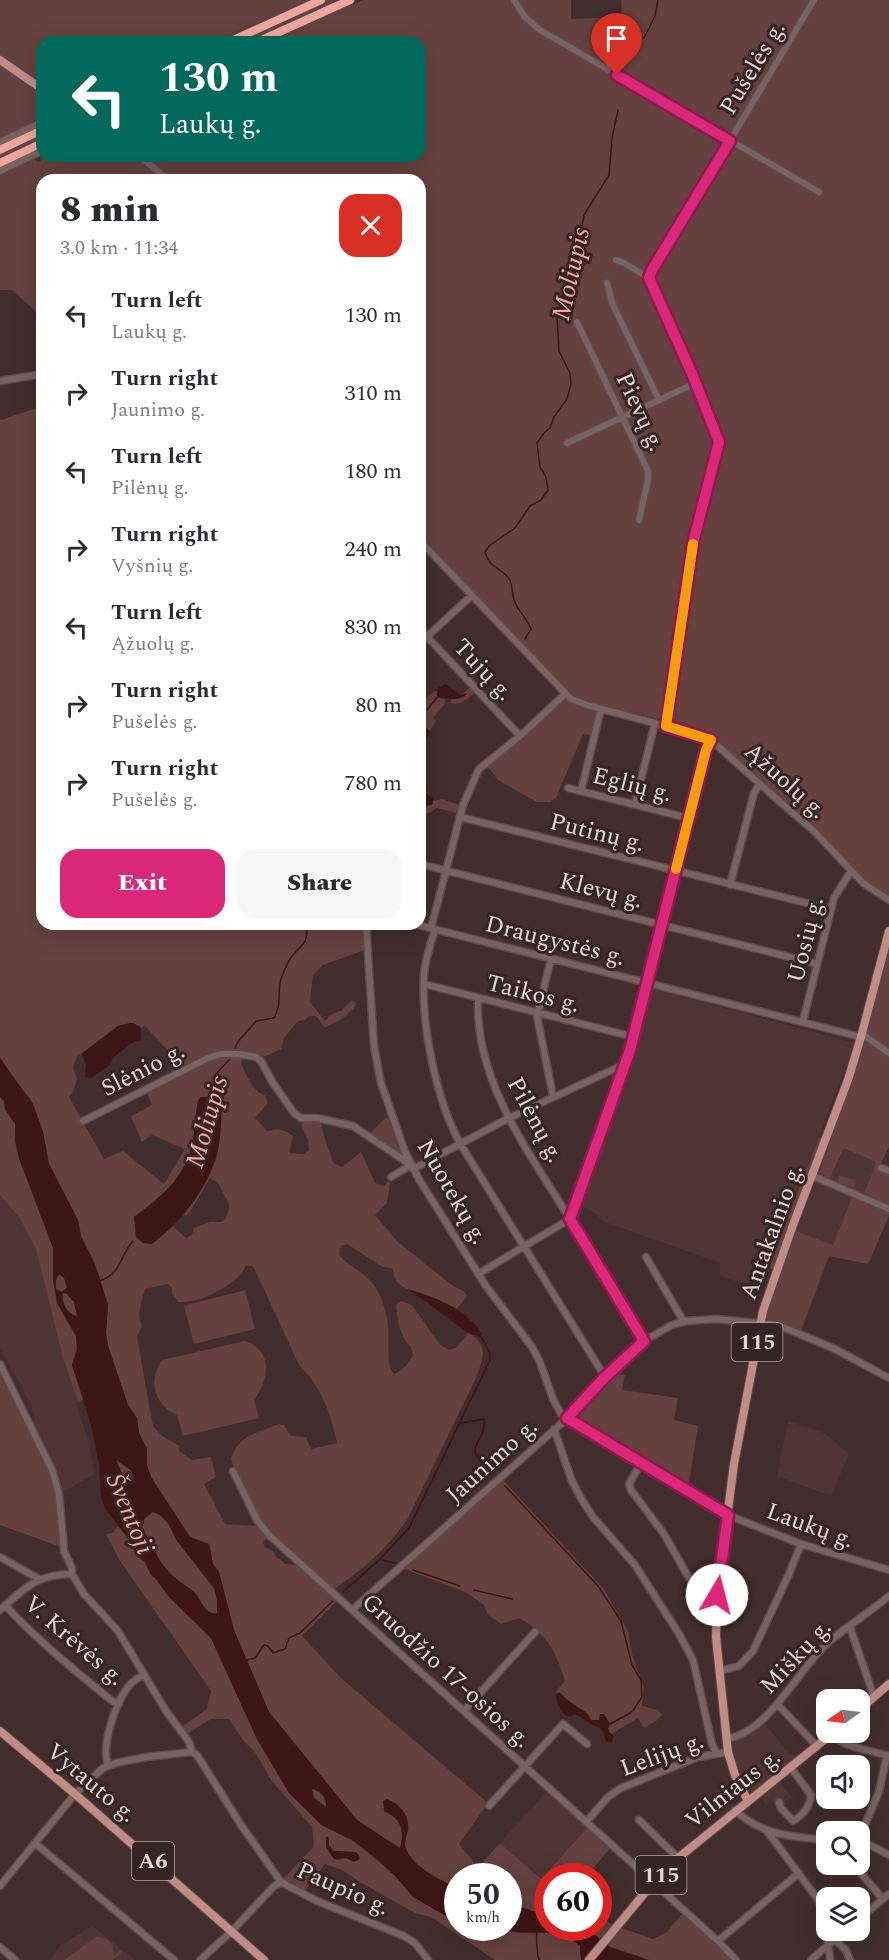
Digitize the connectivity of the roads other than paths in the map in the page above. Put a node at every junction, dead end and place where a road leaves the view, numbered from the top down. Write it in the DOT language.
graph roads {
  1 [pos="321,0"];
  2 [pos="350,0"];
  3 [pos="514,0"];
  4 [pos="814,0"];
  5 [pos="251,32"];
  6 [pos="240,36"];
  7 [pos="242,36"];
  8 [pos="271,36"];
  9 [pos="0,60"];
  10 [pos="36,85"];
  11 [pos="36,125"];
  12 [pos="36,133"];
  13 [pos="730,141"];
  14 [pos="0,142"];
  15 [pos="36,146"];
  16 [pos="0,150"];
  17 [pos="36,154"];
  18 [pos="146,162"];
  19 [pos="0,163"];
  20 [pos="0,171"];
  21 [pos="162,174"];
  22 [pos="819,192"];
  23 [pos="616,260"];
  24 [pos="649,278"];
  25 [pos="607,283"];
  26 [pos="577,322"];
  27 [pos="36,375"];
  28 [pos="693,376"];
  29 [pos="0,381"];
  30 [pos="658,400"];
  31 [pos="623,416"];
  32 [pos="567,443"];
  33 [pos="639,520"];
  34 [pos="426,548"];
  35 [pos="471,596"];
  36 [pos="427,636"];
  37 [pos="565,694"];
  38 [pos="601,709"];
  39 [pos="655,723"];
  40 [pos="666,726"];
  41 [pos="520,736"];
  42 [pos="711,740"];
  43 [pos="760,784"];
  44 [pos="568,788"];
  45 [pos="581,791"];
  46 [pos="635,804"];
  47 [pos="460,817"];
  48 [pos="688,818"];
  49 [pos="426,866"];
  50 [pos="445,871"];
  51 [pos="851,871"];
  52 [pos="676,872"];
  53 [pos="730,885"];
  54 [pos="889,900"];
  55 [pos="831,909"];
  56 [pos="662,925"];
  57 [pos="426,927"];
  58 [pos="433,929"];
  59 [pos="366,930"];
  60 [pos="889,931"];
  61 [pos="551,959"];
  62 [pos="817,964"];
  63 [pos="648,983"];
  64 [pos="424,984"];
  65 [pos="478,999"];
  66 [pos="537,1013"];
  67 [pos="803,1021"];
  68 [pos="862,1035"];
  69 [pos="634,1037"];
  70 [pos="889,1053"];
  71 [pos="627,1062"];
  72 [pos="553,1096"];
  73 [pos="509,1118"];
  74 [pos="83,1121"];
  75 [pos="460,1143"];
  76 [pos="412,1167"];
  77 [pos="881,1168"];
  78 [pos="889,1171"];
  79 [pos="813,1176"];
  80 [pos="391,1177"];
  81 [pos="889,1209"];
  82 [pos="570,1219"];
  83 [pos="524,1246"];
  84 [pos="646,1257"];
  85 [pos="478,1274"];
  86 [pos="684,1322"];
  87 [pos="760,1323"];
  88 [pos="644,1341"];
  89 [pos="0,1364"];
  90 [pos="605,1377"];
  91 [pos="889,1378"];
  92 [pos="567,1418"];
  93 [pos="554,1429"];
  94 [pos="641,1463"];
  95 [pos="233,1471"];
  96 [pos="728,1515"];
  97 [pos="801,1544"];
  98 [pos="0,1557"];
  99 [pos="889,1570"];
  100 [pos="72,1574"];
  101 [pos="39,1579"];
  102 [pos="889,1596"];
  103 [pos="3,1608"];
  104 [pos="352,1610"];
  105 [pos="716,1617"];
  106 [pos="850,1627"];
  107 [pos="535,1632"];
  108 [pos="719,1671"];
  109 [pos="143,1675"];
  110 [pos="889,1684"];
  111 [pos="874,1696"];
  112 [pos="870,1700"];
  113 [pos="119,1704"];
  114 [pos="777,1704"];
  115 [pos="464,1711"];
  116 [pos="0,1731"];
  117 [pos="727,1739"];
  118 [pos="821,1743"];
  119 [pos="845,1743"];
  120 [pos="587,1744"];
  121 [pos="817,1746"];
  122 [pos="192,1752"];
  123 [pos="728,1752"];
  124 [pos="717,1754"];
  125 [pos="888,1755"];
  126 [pos="108,1765"];
  127 [pos="524,1766"];
  128 [pos="791,1768"];
  129 [pos="75,1794"];
  130 [pos="748,1801"];
  131 [pos="779,1802"];
  132 [pos="489,1806"];
  133 [pos="735,1810"];
  134 [pos="639,1820"];
  135 [pos="866,1821"];
  136 [pos="586,1822"];
  137 [pos="767,1831"];
  138 [pos="816,1839"];
  139 [pos="36,1843"];
  140 [pos="870,1846"];
  141 [pos="889,1855"];
  142 [pos="678,1858"];
  143 [pos="799,1873"];
  144 [pos="862,1875"];
  145 [pos="281,1882"];
  146 [pos="653,1883"];
  147 [pos="0,1886"];
  148 [pos="889,1894"];
  149 [pos="816,1897"];
  150 [pos="883,1899"];
  151 [pos="870,1910"];
  152 [pos="232,1931"];
  153 [pos="718,1941"];
  154 [pos="828,1941"];
  155 [pos="834,1941"];
  156 [pos="836,1941"];
  157 [pos="828,1946"];
  158 [pos="0,1947"];
  159 [pos="15,1960"];
  160 [pos="174,1960"];
  161 [pos="200,1960"];
  162 [pos="264,1960"];
  163 [pos="428,1960"];
  164 [pos="589,1960"];
  165 [pos="736,1960"];
  166 [pos="811,1960"];
  167 [pos="830,1960"];
  168 [pos="850,1960"];
  1 -- 5 [label="highway"];
  2 -- 8 [label="highway"];
  3 -- 13 [label="street"];
  4 -- 13 [label="street, Pušelės g."];
  5 -- 6 [label="highway"];
  5 -- 7 [label="highway"];
  9 -- 10 [label="main road"];
  11 -- 14 [label="street"];
  12 -- 16 [label="highway"];
  13 -- 22 [label="street"];
  13 -- 24 [label="street, Pušelės g."];
  15 -- 19 [label="highway"];
  17 -- 20 [label="street"];
  18 -- 21 [label="street"];
  23 -- 24 [label="street"];
  24 -- 28 [label="street"];
  25 -- 30 [label="street"];
  26 -- 31 [label="street, Pievų g."];
  27 -- 29 [label="street"];
  28 -- 30 [label="street"];
  28 -- 40 [label="street"];
  30 -- 31 [label="street"];
  31 -- 32 [label="street"];
  31 -- 33 [label="street, Pievų g."];
  34 -- 35 [label="street, Ąžuolų g."];
  35 -- 36 [label="street"];
  35 -- 37 [label="street, Ąžuolų g."];
  36 -- 41 [label="street, Tujų g."];
  37 -- 38 [label="street, Ąžuolų g."];
  37 -- 41 [label="street"];
  38 -- 39 [label="street, Ąžuolų g."];
  38 -- 45 [label="street"];
  39 -- 40 [label="street, Ąžuolų g."];
  39 -- 46 [label="street"];
  40 -- 42 [label="street, Ąžuolų g."];
  41 -- 47 [label="street"];
  42 -- 43 [label="street, Ąžuolų g."];
  42 -- 48 [label="street"];
  43 -- 51 [label="street, Ąžuolų g."];
  43 -- 53 [label="street"];
  44 -- 45 [label="street, Eglių g."];
  45 -- 46 [label="street, Eglių g."];
  46 -- 48 [label="street, Eglių g."];
  47 -- 50 [label="street"];
  47 -- 52 [label="street, Putinų g."];
  48 -- 52 [label="street"];
  49 -- 50 [label="street, Klevų g."];
  50 -- 56 [label="street, Klevų g."];
  50 -- 58 [label="street"];
  51 -- 54 [label="street, Ąžuolų g."];
  51 -- 55 [label="street, Uosių g."];
  52 -- 53 [label="street, Putinų g."];
  52 -- 56 [label="street"];
  53 -- 55 [label="street, Putinų g."];
  55 -- 62 [label="street, Uosių g."];
  56 -- 62 [label="street, Klevų g."];
  56 -- 63 [label="street"];
  57 -- 58 [label="street, Draugystės g."];
  58 -- 61 [label="street, Draugystės g."];
  58 -- 64 [label="street"];
  59 -- 76 [label="street, Nuotekų g."];
  60 -- 68 [label="main road, Antakalnio g. / 115"];
  61 -- 63 [label="street, Draugystės g."];
  61 -- 66 [label="street"];
  62 -- 67 [label="street, Uosių g."];
  63 -- 67 [label="street, Draugystės g."];
  63 -- 69 [label="street"];
  64 -- 65 [label="street, Taikos g."];
  64 -- 75 [label="street"];
  65 -- 66 [label="street, Taikos g."];
  65 -- 73 [label="street, Pilėnų g."];
  66 -- 69 [label="street, Taikos g."];
  66 -- 72 [label="street"];
  67 -- 68 [label="street, Draugystės g."];
  68 -- 70 [label="street, Draugystės g."];
  68 -- 79 [label="main road, Antakalnio g. / 115"];
  69 -- 71 [label="street"];
  71 -- 72 [label="street"];
  71 -- 82 [label="street"];
  72 -- 73 [label="street"];
  73 -- 75 [label="street"];
  73 -- 82 [label="street, Pilėnų g."];
  74 -- 76 [label="street, Slėnio g."];
  75 -- 76 [label="street"];
  75 -- 83 [label="street"];
  76 -- 80 [label="street"];
  76 -- 85 [label="street, Nuotekų g."];
  77 -- 78 [label="street"];
  79 -- 81 [label="street"];
  79 -- 87 [label="main road, Antakalnio g. / 115"];
  82 -- 83 [label="street"];
  82 -- 88 [label="street, Pilėnų g."];
  83 -- 85 [label="street"];
  83 -- 90 [label="street"];
  84 -- 86 [label="street"];
  85 -- 92 [label="street, Nuotekų g."];
  86 -- 87 [label="street, Jaunimo g."];
  86 -- 88 [label="street, Jaunimo g."];
  87 -- 91 [label="street, Jaunimo g."];
  87 -- 96 [label="main road, Antakalnio g. / 115"];
  88 -- 90 [label="street, Jaunimo g."];
  89 -- 100 [label="street, Paupio g."];
  90 -- 92 [label="street, Jaunimo g."];
  92 -- 93 [label="street, Jaunimo g."];
  92 -- 94 [label="street, Laukų g."];
  93 -- 104 [label="street, Jaunimo g."];
  93 -- 124 [label="street"];
  94 -- 96 [label="street, Laukų g."];
  94 -- 105 [label="street"];
  95 -- 104 [label="street, Gruodžio 17-osios g."];
  96 -- 97 [label="street, Laukų g."];
  96 -- 105 [label="main road, Antakalnio g. / 115"];
  97 -- 99 [label="street, Laukų g."];
  97 -- 108 [label="street"];
  98 -- 101 [label="street"];
  100 -- 101 [label="street"];
  100 -- 109 [label="street, Paupio g."];
  101 -- 103 [label="street"];
  102 -- 106 [label="street, Miškų g."];
  103 -- 113 [label="street, V. Krėvės g."];
  104 -- 115 [label="street, Gruodžio 17-osios g."];
  105 -- 108 [label="main road, Antakalnio g. / 115"];
  106 -- 111 [label="street"];
  106 -- 114 [label="street, Miškų g."];
  107 -- 115 [label="street"];
  108 -- 117 [label="main road, Antakalnio g. / 115"];
  109 -- 113 [label="street"];
  109 -- 122 [label="street, Paupio g."];
  110 -- 111 [label="main road"];
  111 -- 112 [label="main road"];
  113 -- 126 [label="street"];
  114 -- 117 [label="street, Miškų g."];
  114 -- 121 [label="street"];
  115 -- 127 [label="street, Gruodžio 17-osios g."];
  116 -- 129 [label="main road, Vytauto g. / A6"];
  117 -- 123 [label="main road, Antakalnio g. / 115"];
  118 -- 121 [label="main road, Vilniaus g."];
  119 -- 125 [label="street"];
  120 -- 127 [label="street"];
  121 -- 128 [label="main road, Vilniaus g."];
  122 -- 126 [label="street"];
  122 -- 145 [label="street, Paupio g."];
  123 -- 124 [label="street, Lelijų g."];
  123 -- 130 [label="main road, Antakalnio g. / 115"];
  124 -- 136 [label="street, Lelijų g."];
  125 -- 135 [label="street"];
  126 -- 129 [label="street"];
  127 -- 132 [label="street"];
  127 -- 136 [label="street, Gruodžio 17-osios g."];
  128 -- 130 [label="main road, Vilniaus g."];
  128 -- 131 [label="street"];
  129 -- 139 [label="street"];
  129 -- 152 [label="main road, Vytauto g. / A6"];
  130 -- 133 [label="main road, Vilniaus g. / 115"];
  133 -- 137 [label="street"];
  133 -- 142 [label="main road, Vilniaus g. / 115"];
  134 -- 142 [label="street"];
  136 -- 146 [label="street, Gruodžio 17-osios g."];
  137 -- 138 [label="street"];
  137 -- 143 [label="street"];
  139 -- 147 [label="street"];
  139 -- 160 [label="street"];
  140 -- 141 [label="street"];
  142 -- 146 [label="main road, Vilniaus g. / 115"];
  143 -- 149 [label="street"];
  143 -- 153 [label="street"];
  144 -- 150 [label="street"];
  145 -- 152 [label="street"];
  145 -- 163 [label="street, Paupio g."];
  146 -- 153 [label="street, Gruodžio 17-osios g."];
  146 -- 164 [label="main road, Vilniaus g. / 115"];
  148 -- 150 [label="street"];
  150 -- 151 [label="street"];
  152 -- 161 [label="street"];
  152 -- 162 [label="main road, Vytauto g. / A6"];
  153 -- 165 [label="street, Gruodžio 17-osios g."];
  154 -- 157 [label="street"];
  155 -- 157 [label="street"];
  156 -- 168 [label="street"];
  157 -- 166 [label="street"];
  157 -- 167 [label="street"];
  158 -- 159 [label="street"];
}
